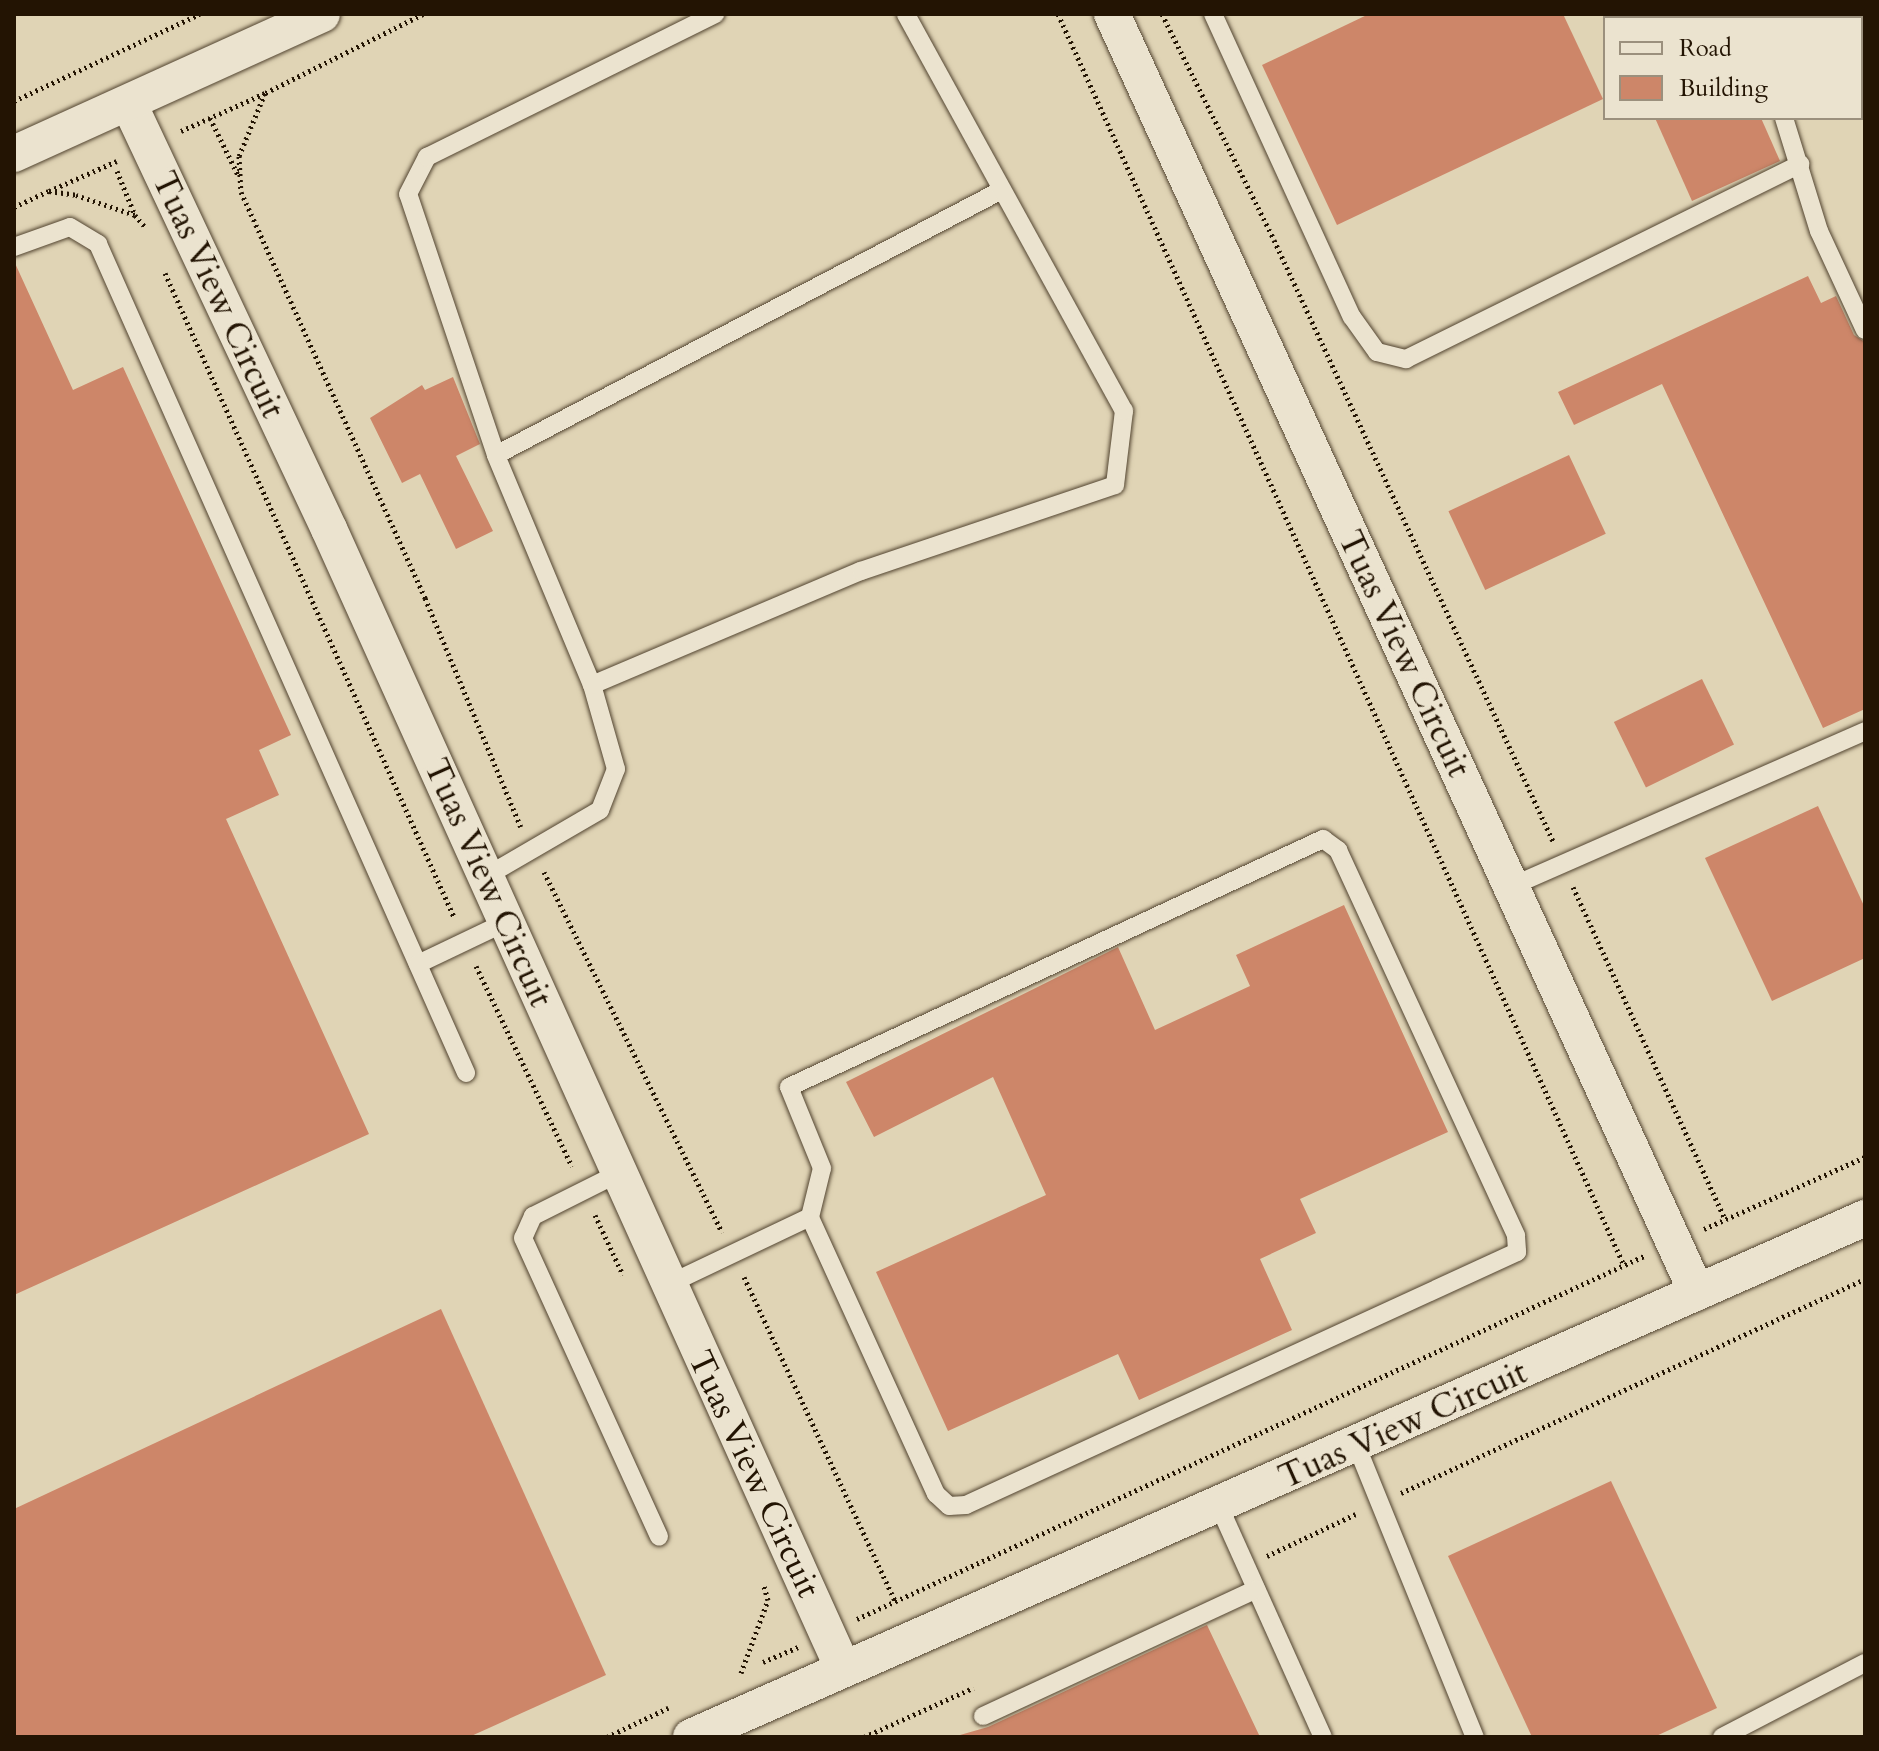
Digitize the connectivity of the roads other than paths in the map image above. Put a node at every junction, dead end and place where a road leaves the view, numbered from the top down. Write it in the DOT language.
graph roads {
  1 [pos="322,14"];
  2 [pos="715,14"];
  3 [pos="906,14"];
  4 [pos="1112,14"];
  5 [pos="1213,14"];
  6 [pos="129,104"];
  7 [pos="1785,120"];
  8 [pos="14,154"];
  9 [pos="1800,164"];
  10 [pos="998,192"];
  11 [pos="14,247"];
  12 [pos="1865,330"];
  13 [pos="496,455"];
  14 [pos="592,685"];
  15 [pos="1865,731"];
  16 [pos="485,877"];
  17 [pos="1510,887"];
  18 [pos="506,922"];
  19 [pos="418,964"];
  20 [pos="466,1073"];
  21 [pos="617,1174"];
  22 [pos="810,1217"];
  23 [pos="1865,1218"];
  24 [pos="667,1285"];
  25 [pos="1697,1293"];
  26 [pos="1357,1447"];
  27 [pos="1219,1506"];
  28 [pos="659,1537"];
  29 [pos="1256,1589"];
  30 [pos="1865,1663"];
  31 [pos="842,1666"];
  32 [pos="983,1716"];
  33 [pos="691,1737"];
  34 [pos="1323,1737"];
  35 [pos="1475,1737"];
  36 [pos="1722,1737"];
  1 -- 6 [label="street"];
  2 -- 13 [label="lane"];
  3 -- 10 [label="lane"];
  4 -- 17 [label="street, Tuas View Circuit"];
  5 -- 9 [label="lane"];
  6 -- 8 [label="street"];
  6 -- 16 [label="street, Tuas View Circuit"];
  7 -- 9 [label="lane"];
  9 -- 12 [label="lane"];
  10 -- 13 [label="lane"];
  10 -- 14 [label="lane"];
  11 -- 19 [label="lane"];
  13 -- 14 [label="lane"];
  14 -- 16 [label="lane"];
  15 -- 17 [label="lane"];
  16 -- 18 [label="street, Tuas View Circuit"];
  17 -- 25 [label="street, Tuas View Circuit"];
  18 -- 19 [label="lane"];
  18 -- 21 [label="street, Tuas View Circuit"];
  19 -- 20 [label="lane"];
  21 -- 24 [label="street, Tuas View Circuit"];
  21 -- 28 [label="lane"];
  22 -- 22 [label="lane"];
  22 -- 24 [label="lane"];
  23 -- 25 [label="street, Tuas View Circuit"];
  24 -- 31 [label="street, Tuas View Circuit"];
  25 -- 26 [label="street, Tuas View Circuit"];
  26 -- 27 [label="street, Tuas View Circuit"];
  26 -- 35 [label="lane"];
  27 -- 29 [label="lane"];
  27 -- 31 [label="street, Tuas View Circuit"];
  29 -- 32 [label="lane"];
  29 -- 34 [label="lane"];
  30 -- 36 [label="lane"];
  31 -- 33 [label="street, Tuas View Circuit"];
}
